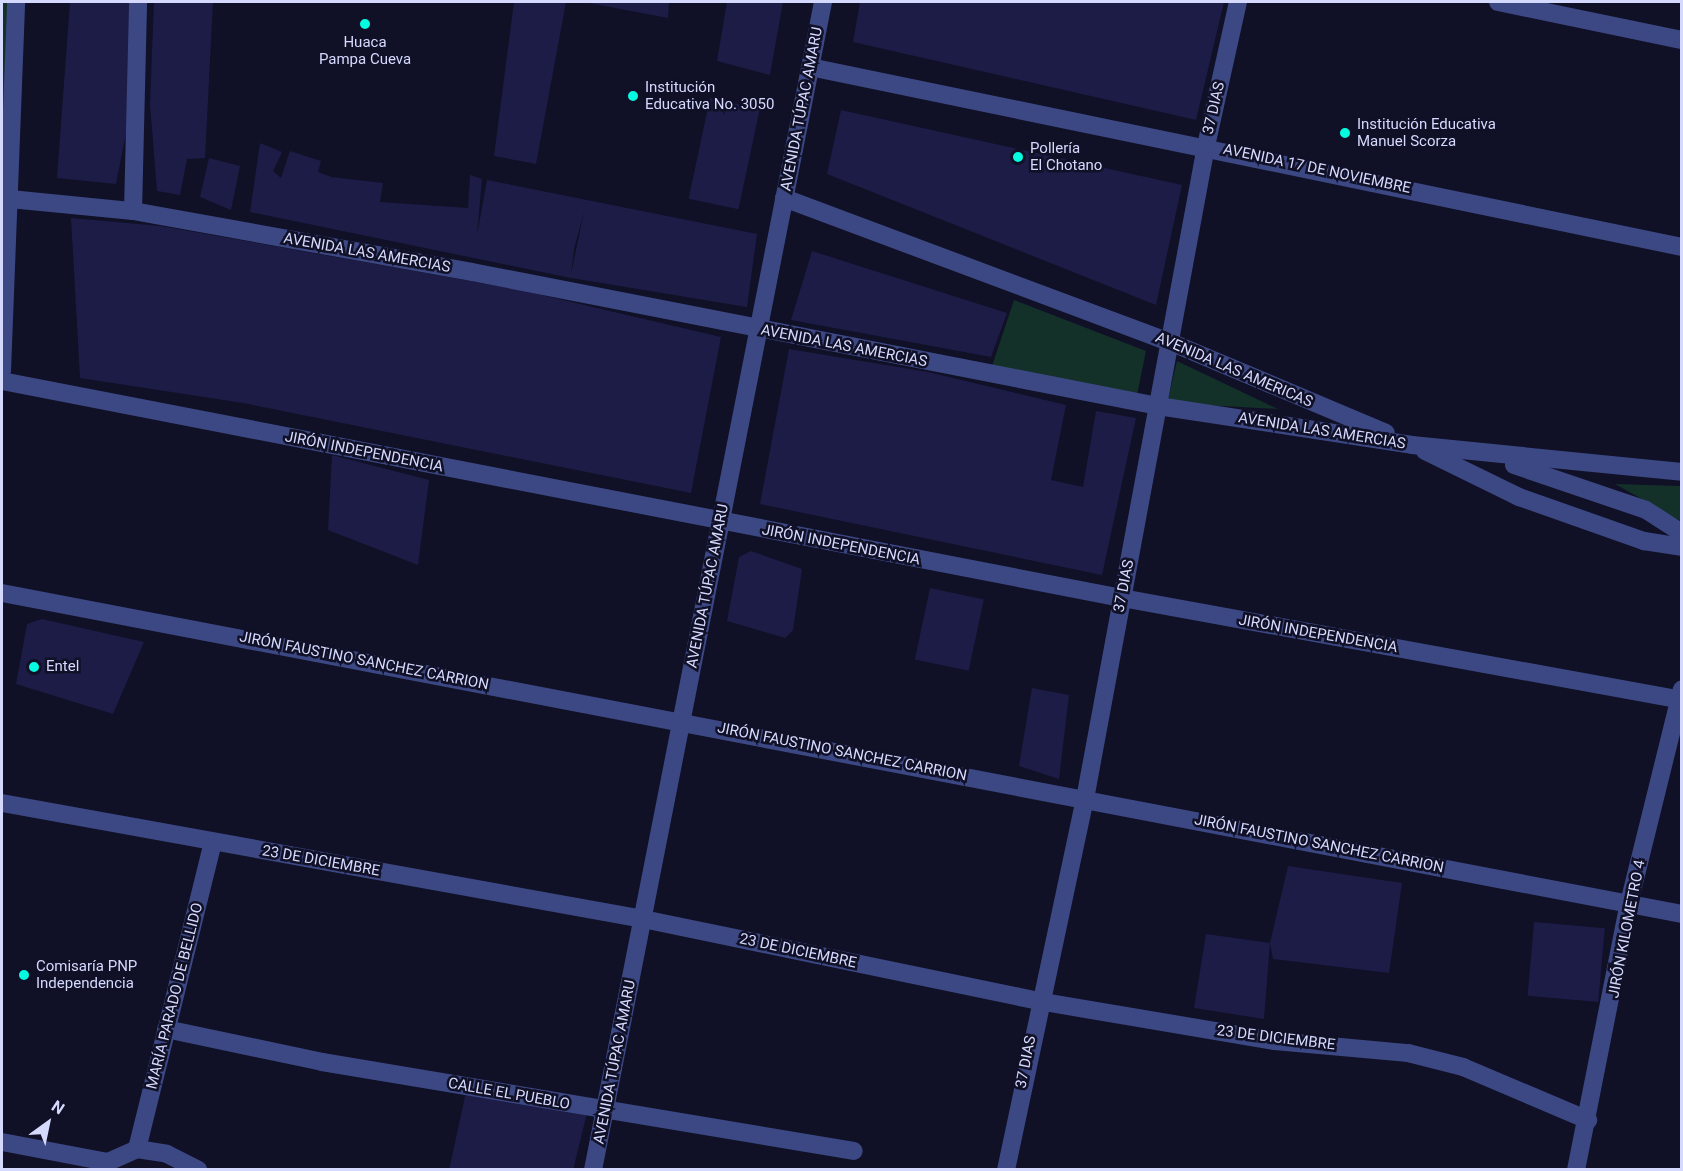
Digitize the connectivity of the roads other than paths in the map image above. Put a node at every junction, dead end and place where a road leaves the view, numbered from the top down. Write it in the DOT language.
graph roads {
  1 [pos="16,2"];
  2 [pos="138,2"];
  3 [pos="823,2"];
  4 [pos="1238,2"];
  5 [pos="1498,2"];
  6 [pos="1682,40"];
  7 [pos="810,68"];
  8 [pos="1206,146"];
  9 [pos="784,198"];
  10 [pos="10,199"];
  11 [pos="133,211"];
  12 [pos="1682,247"];
  13 [pos="760,330"];
  14 [pos="1170,342"];
  15 [pos="2,371"];
  16 [pos="2,381"];
  17 [pos="1158,406"];
  18 [pos="1412,445"];
  19 [pos="1682,472"];
  20 [pos="721,522"];
  21 [pos="1682,532"];
  22 [pos="1682,547"];
  23 [pos="2,592"];
  24 [pos="1122,598"];
  25 [pos="1681,696"];
  26 [pos="681,721"];
  27 [pos="1085,799"];
  28 [pos="2,803"];
  29 [pos="213,842"];
  30 [pos="1629,903"];
  31 [pos="1682,914"];
  32 [pos="643,919"];
  33 [pos="1038,1001"];
  34 [pos="166,1029"];
  35 [pos="606,1110"];
  36 [pos="1588,1120"];
  37 [pos="2,1142"];
  38 [pos="137,1149"];
  39 [pos="854,1151"];
  40 [pos="198,1170"];
  41 [pos="593,1170"];
  42 [pos="1006,1170"];
  43 [pos="1575,1170"];
  1 -- 10 [label="street"];
  2 -- 11 [label="street"];
  3 -- 7 [label="street, AVENIDA TÚPAC AMARU"];
  4 -- 8 [label="street, 37 DIAS"];
  5 -- 6 [label="street"];
  7 -- 8 [label="street, AVENIDA 17 DE NOVIEMBRE"];
  7 -- 9 [label="street, AVENIDA TÚPAC AMARU"];
  8 -- 12 [label="street, AVENIDA 17 DE NOVIEMBRE"];
  8 -- 14 [label="street, 37 DIAS"];
  9 -- 13 [label="street, AVENIDA TÚPAC AMARU"];
  9 -- 14 [label="street, AVENIDA LAS AMERICAS"];
  10 -- 11 [label="street, AVENIDA LAS AMERCIAS"];
  10 -- 15 [label="street"];
  11 -- 13 [label="street, AVENIDA LAS AMERCIAS"];
  13 -- 17 [label="street, AVENIDA LAS AMERCIAS"];
  13 -- 20 [label="street, AVENIDA TÚPAC AMARU"];
  14 -- 17 [label="street, 37 DIAS"];
  14 -- 18 [label="street, AVENIDA LAS AMERICAS"];
  16 -- 20 [label="street, JIRÓN INDEPENDENCIA"];
  17 -- 18 [label="street, AVENIDA LAS AMERCIAS"];
  17 -- 24 [label="street, 37 DIAS"];
  18 -- 19 [label="street, AVENIDA LAS AMERCIAS"];
  18 -- 21 [label="street"];
  18 -- 22 [label="street, AVENIDA LAS AMERICAS"];
  20 -- 24 [label="street, JIRÓN INDEPENDENCIA"];
  20 -- 26 [label="street, AVENIDA TÚPAC AMARU"];
  23 -- 26 [label="street, JIRÓN FAUSTINO SANCHEZ CARRION"];
  24 -- 25 [label="street, JIRÓN INDEPENDENCIA"];
  24 -- 27 [label="street, 37 DIAS"];
  25 -- 30 [label="street, JIRÓN KILOMETRO 4"];
  26 -- 27 [label="street, JIRÓN FAUSTINO SANCHEZ CARRION"];
  26 -- 32 [label="street, AVENIDA TÚPAC AMARU"];
  27 -- 30 [label="street, JIRÓN FAUSTINO SANCHEZ CARRION"];
  27 -- 33 [label="street, 37 DIAS"];
  28 -- 29 [label="street, 23 DE DICIEMBRE"];
  29 -- 32 [label="street, 23 DE DICIEMBRE"];
  29 -- 34 [label="street, MARÍA PARADO DE BELLIDO"];
  30 -- 31 [label="street, JIRÓN FAUSTINO SANCHEZ CARRION"];
  30 -- 36 [label="street, JIRÓN KILOMETRO 4"];
  32 -- 33 [label="street, 23 DE DICIEMBRE"];
  32 -- 35 [label="street, AVENIDA TÚPAC AMARU"];
  33 -- 36 [label="street, 23 DE DICIEMBRE"];
  33 -- 42 [label="street, 37 DIAS"];
  34 -- 35 [label="street, CALLE EL PUEBLO"];
  34 -- 38 [label="street, MARÍA PARADO DE BELLIDO"];
  35 -- 39 [label="street, CALLE EL PUEBLO"];
  35 -- 41 [label="street, AVENIDA TÚPAC AMARU"];
  36 -- 43 [label="street, JIRÓN KILOMETRO 4"];
  37 -- 38 [label="street"];
  38 -- 40 [label="street"];
}
